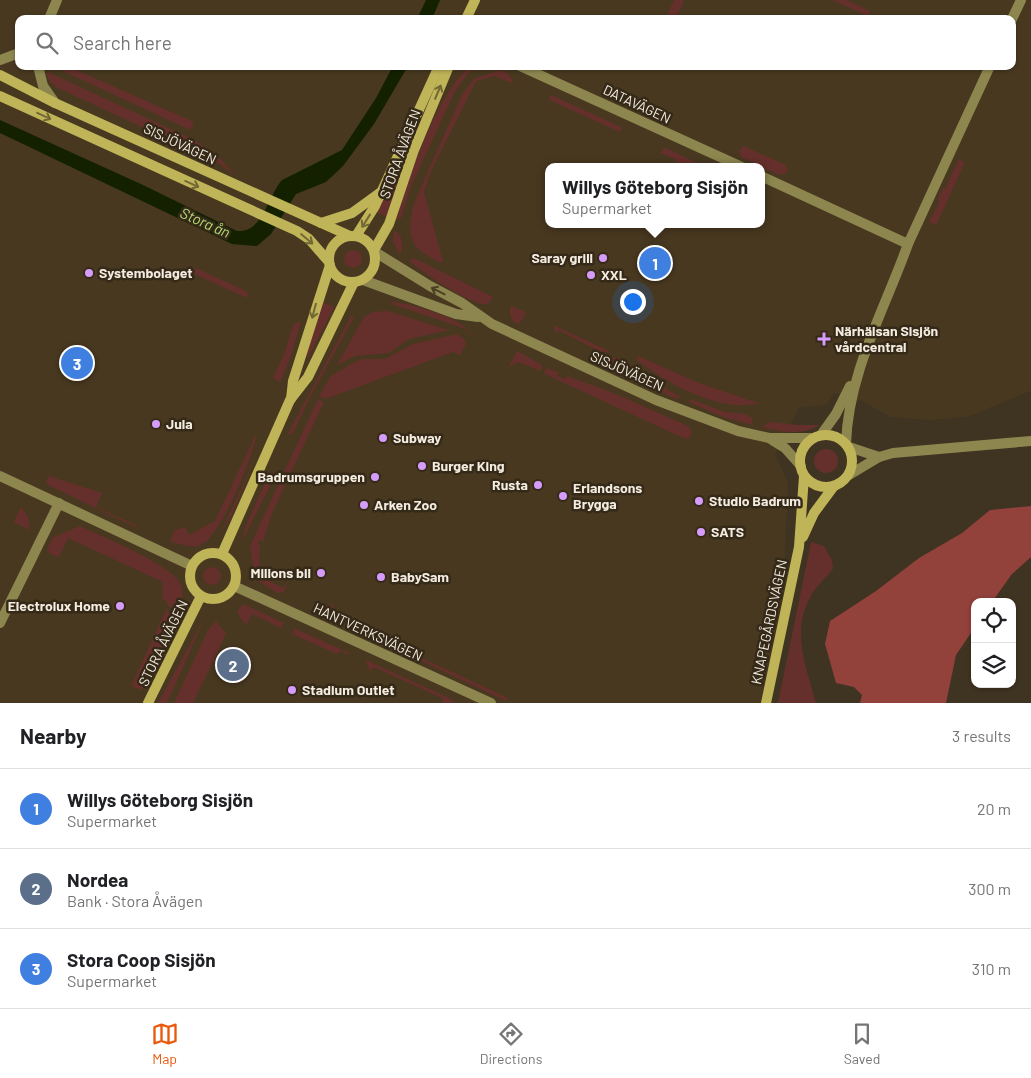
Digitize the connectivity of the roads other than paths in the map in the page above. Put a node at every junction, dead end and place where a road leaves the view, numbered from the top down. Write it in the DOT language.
graph roads {
  1 [pos="57,0"];
  2 [pos="475,0"];
  3 [pos="1021,0"];
  4 [pos="50,15"];
  5 [pos="468,15"];
  6 [pos="1014,15"];
  7 [pos="15,54"];
  8 [pos="0,60"];
  9 [pos="39,70"];
  10 [pos="438,70"];
  11 [pos="447,70"];
  12 [pos="529,70"];
  13 [pos="988,70"];
  14 [pos="0,75"];
  15 [pos="0,96"];
  16 [pos="55,103"];
  17 [pos="733,163"];
  18 [pos="765,178"];
  19 [pos="382,191"];
  20 [pos="321,223"];
  21 [pos="353,236"];
  22 [pos="908,244"];
  23 [pos="374,251"];
  24 [pos="330,263"];
  25 [pos="359,281"];
  26 [pos="479,317"];
  27 [pos="862,363"];
  28 [pos="290,400"];
  29 [pos="817,437"];
  30 [pos="769,438"];
  31 [pos="1031,441"];
  32 [pos="848,446"];
  33 [pos="879,457"];
  34 [pos="803,471"];
  35 [pos="849,475"];
  36 [pos="0,476"];
  37 [pos="834,486"];
  38 [pos="59,503"];
  39 [pos="799,547"];
  40 [pos="222,554"];
  41 [pos="192,566"];
  42 [pos="234,586"];
  43 [pos="201,596"];
  44 [pos="0,624"];
  45 [pos="148,703"];
  46 [pos="490,703"];
  47 [pos="766,703"];
  1 -- 4 [label="street"];
  2 -- 5 [label="street"];
  3 -- 6 [label="street"];
  7 -- 8 [label="street"];
  9 -- 16 [label="street"];
  10 -- 19 [label="street, STORA ÅVÄGEN"];
  23 -- 11 [label="street, STORA ÅVÄGEN, one-way"];
  12 -- 17 [label="street, DATAVÄGEN"];
  13 -- 22 [label="street"];
  14 -- 16 [label="street, SISJÖVÄGEN"];
  15 -- 24 [label="street, one-way"];
  16 -- 20 [label="street, SISJÖVÄGEN"];
  18 -- 22 [label="street"];
  19 -- 20 [label="street, STORA ÅVÄGEN"];
  19 -- 21 [label="street, STORA ÅVÄGEN, one-way"];
  20 -- 21 [label="street, SISJÖVÄGEN"];
  21 -- 23 [label="street"];
  21 -- 24 [label="street, STORA ÅVÄGEN"];
  22 -- 27 [label="street"];
  23 -- 25 [label="street, STORA ÅVÄGEN"];
  26 -- 23 [label="street, SISJÖVÄGEN, one-way"];
  24 -- 25 [label="street"];
  24 -- 28 [label="street, STORA ÅVÄGEN, one-way"];
  25 -- 26 [label="street, SISJÖVÄGEN"];
  25 -- 28 [label="street, STORA ÅVÄGEN"];
  26 -- 30 [label="street, SISJÖVÄGEN"];
  27 -- 29 [label="street"];
  27 -- 32 [label="street"];
  28 -- 40 [label="street, STORA ÅVÄGEN"];
  29 -- 30 [label="street, SISJÖVÄGEN"];
  29 -- 32 [label="street, SISJÖVÄGEN"];
  29 -- 34 [label="street"];
  30 -- 34 [label="street, SISJÖVÄGEN"];
  31 -- 33 [label="street, SISJÖVÄGEN"];
  32 -- 33 [label="street, SISJÖVÄGEN"];
  32 -- 35 [label="street"];
  33 -- 35 [label="street, SISJÖVÄGEN"];
  34 -- 37 [label="street, SISJÖVÄGEN"];
  34 -- 39 [label="street, KNAPEGÅRDSVÄGEN"];
  35 -- 37 [label="street, SISJÖVÄGEN"];
  36 -- 38 [label="street"];
  37 -- 39 [label="street, KNAPEGÅRDSVÄGEN"];
  38 -- 41 [label="street"];
  38 -- 44 [label="street"];
  39 -- 47 [label="street, KNAPEGÅRDSVÄGEN"];
  40 -- 41 [label="street"];
  40 -- 42 [label="street"];
  41 -- 43 [label="street, STORA ÅVÄGEN"];
  42 -- 43 [label="street, STORA ÅVÄGEN"];
  42 -- 46 [label="street, HANTVERKSVÄGEN"];
  43 -- 45 [label="street, STORA ÅVÄGEN"];
}
